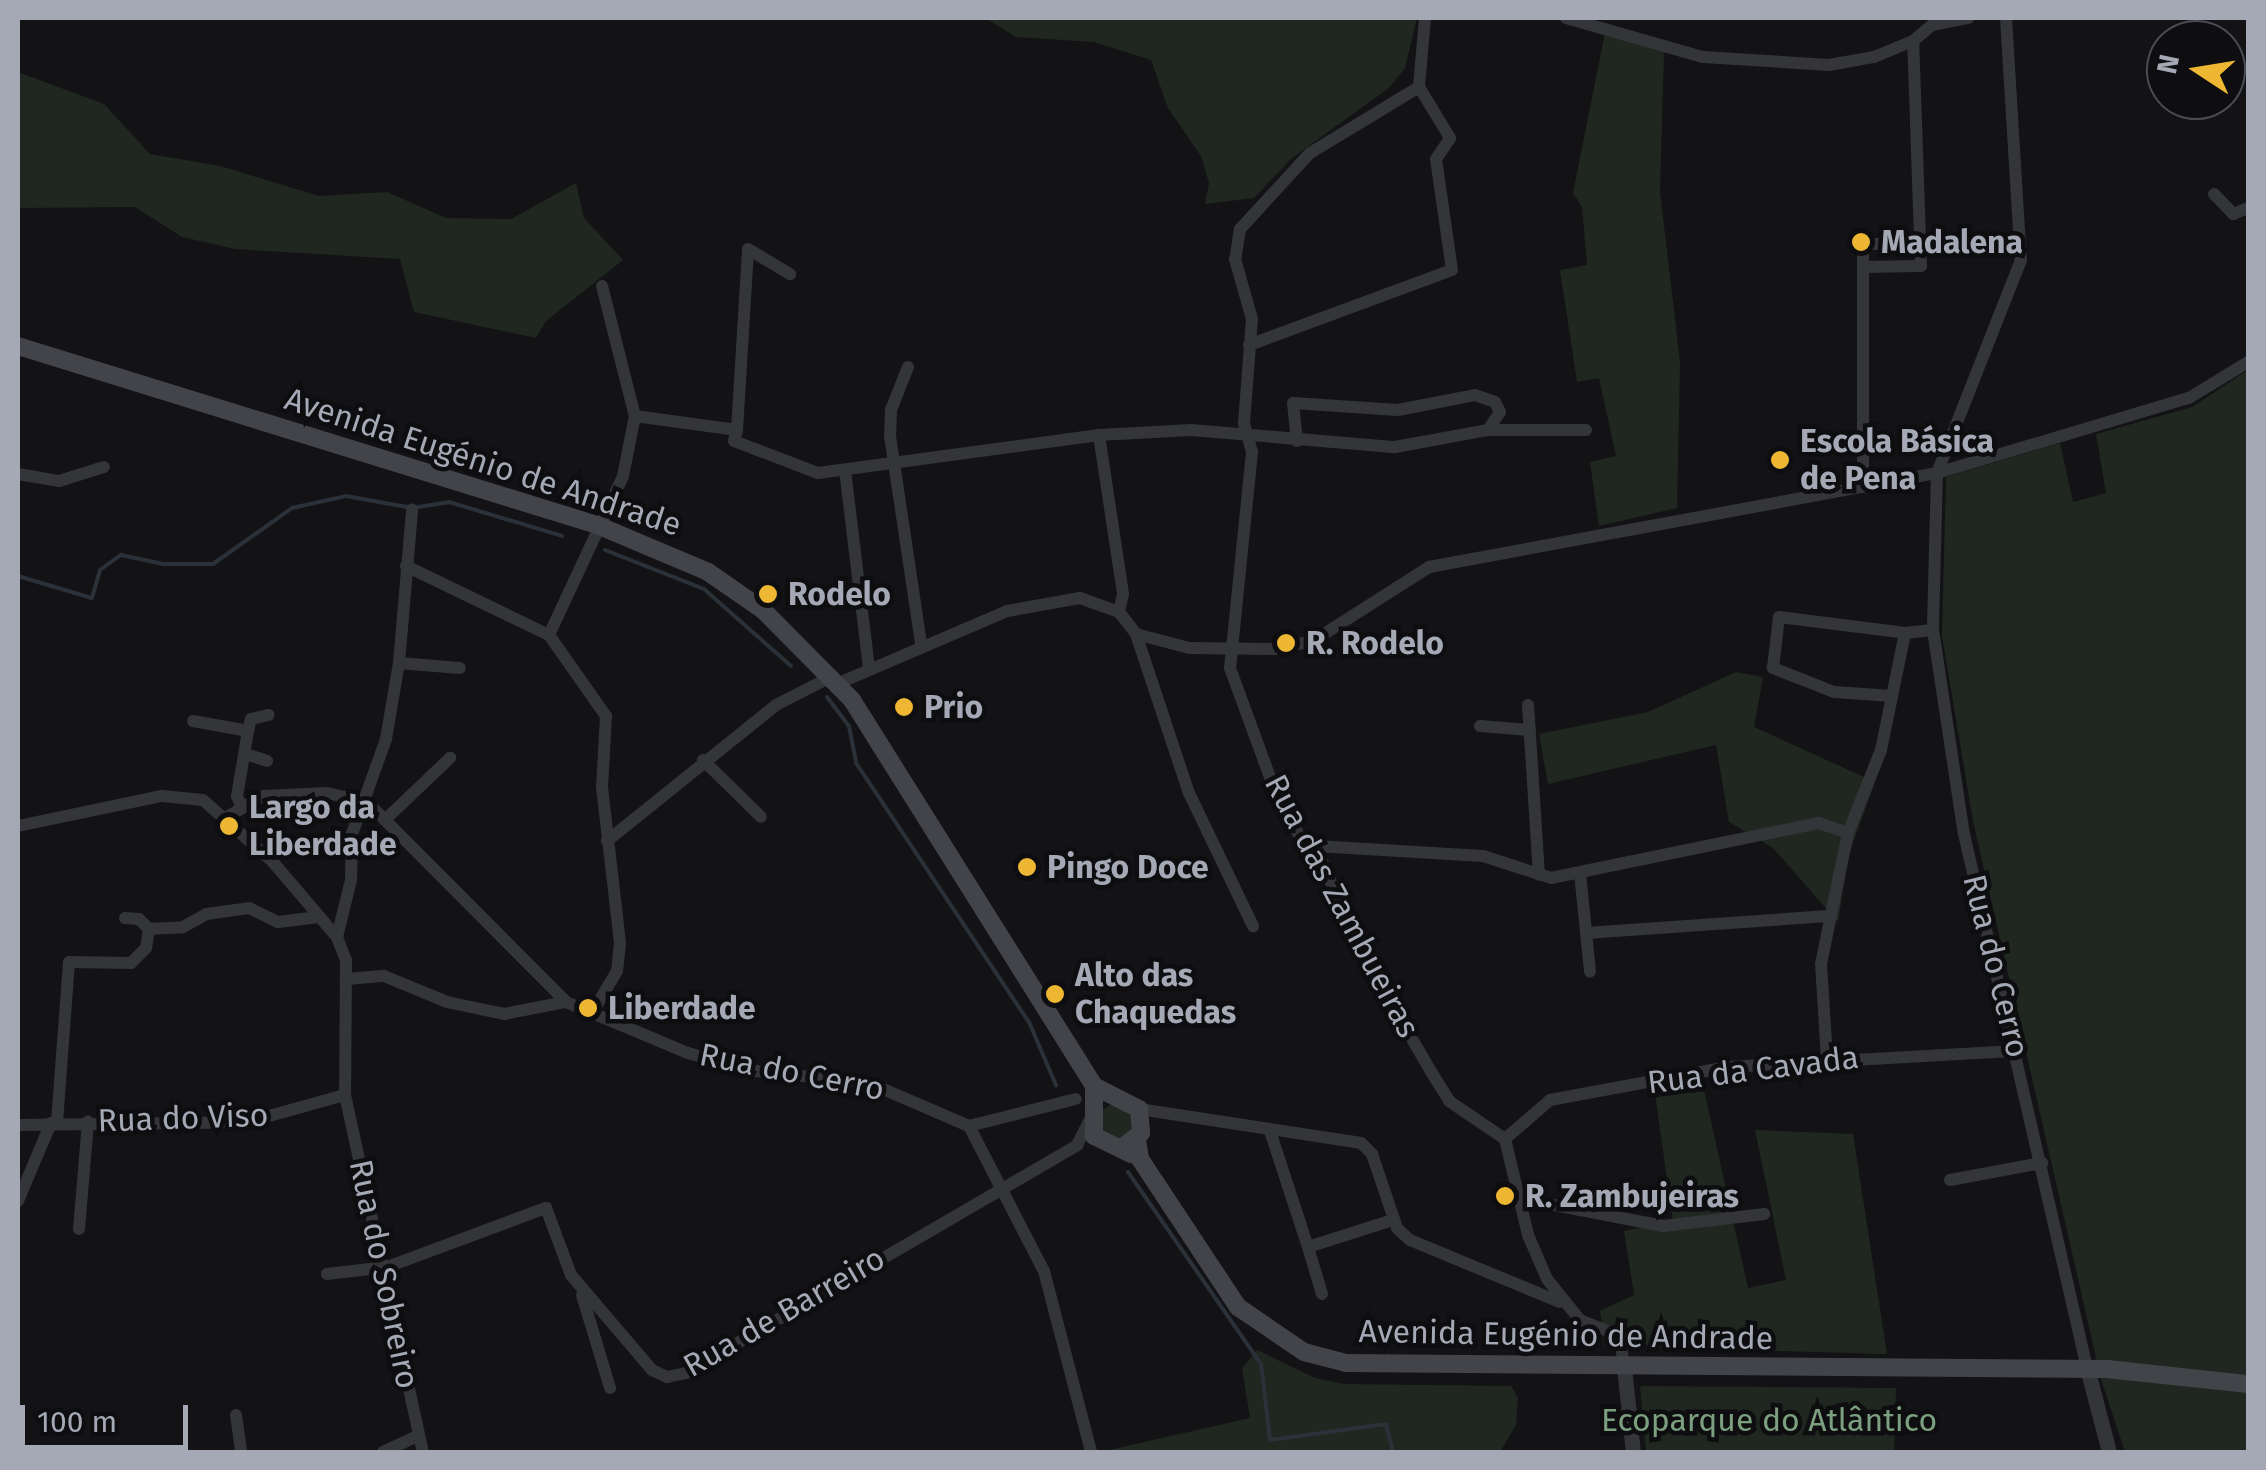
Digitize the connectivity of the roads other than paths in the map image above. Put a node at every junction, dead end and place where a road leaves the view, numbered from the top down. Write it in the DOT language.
graph roads {
  1 [pos="1425,18"];
  2 [pos="1566,18"];
  3 [pos="1968,18"];
  4 [pos="2006,18"];
  5 [pos="1913,42"];
  6 [pos="1419,87"];
  7 [pos="2214,194"];
  8 [pos="2248,208"];
  9 [pos="1920,244"];
  10 [pos="1863,267"];
  11 [pos="790,274"];
  12 [pos="602,286"];
  13 [pos="1248,345"];
  14 [pos="18,346"];
  15 [pos="2248,362"];
  16 [pos="908,367"];
  17 [pos="635,416"];
  18 [pos="737,430"];
  19 [pos="1488,430"];
  20 [pos="1586,430"];
  21 [pos="1099,434"];
  22 [pos="1247,435"];
  23 [pos="1297,441"];
  24 [pos="893,464"];
  25 [pos="104,467"];
  26 [pos="846,470"];
  27 [pos="1937,473"];
  28 [pos="18,474"];
  29 [pos="1863,487"];
  30 [pos="412,510"];
  31 [pos="597,524"];
  32 [pos="406,566"];
  33 [pos="1118,612"];
  34 [pos="1932,630"];
  35 [pos="1136,634"];
  36 [pos="1905,634"];
  37 [pos="549,635"];
  38 [pos="921,643"];
  39 [pos="1230,648"];
  40 [pos="399,663"];
  41 [pos="460,668"];
  42 [pos="869,668"];
  43 [pos="836,680"];
  44 [pos="1892,696"];
  45 [pos="1528,705"];
  46 [pos="269,715"];
  47 [pos="192,721"];
  48 [pos="1480,726"];
  49 [pos="1530,730"];
  50 [pos="248,731"];
  51 [pos="249,754"];
  52 [pos="450,758"];
  53 [pos="703,760"];
  54 [pos="267,761"];
  55 [pos="367,802"];
  56 [pos="242,808"];
  57 [pos="760,816"];
  58 [pos="228,817"];
  59 [pos="388,817"];
  60 [pos="18,826"];
  61 [pos="1848,833"];
  62 [pos="607,840"];
  63 [pos="1316,846"];
  64 [pos="1580,874"];
  65 [pos="1539,876"];
  66 [pos="317,916"];
  67 [pos="1832,916"];
  68 [pos="125,918"];
  69 [pos="1253,926"];
  70 [pos="149,929"];
  71 [pos="1586,933"];
  72 [pos="337,937"];
  73 [pos="1590,971"];
  74 [pos="347,979"];
  75 [pos="566,1002"];
  76 [pos="592,1013"];
  77 [pos="2017,1051"];
  78 [pos="1826,1059"];
  79 [pos="1102,1092"];
  80 [pos="345,1095"];
  81 [pos="1076,1099"];
  82 [pos="1091,1116"];
  83 [pos="88,1122"];
  84 [pos="54,1123"];
  85 [pos="18,1125"];
  86 [pos="969,1126"];
  87 [pos="1270,1134"];
  88 [pos="1131,1138"];
  89 [pos="1506,1139"];
  90 [pos="1077,1145"];
  91 [pos="2042,1163"];
  92 [pos="1950,1180"];
  93 [pos="1005,1188"];
  94 [pos="1518,1198"];
  95 [pos="18,1201"];
  96 [pos="1764,1214"];
  97 [pos="1393,1220"];
  98 [pos="80,1230"];
  99 [pos="1308,1248"];
  100 [pos="387,1268"];
  101 [pos="327,1274"];
  102 [pos="582,1287"];
  103 [pos="1322,1294"];
  104 [pos="1560,1302"];
  105 [pos="1624,1367"];
  106 [pos="2087,1368"];
  107 [pos="2248,1384"];
  108 [pos="610,1388"];
  109 [pos="236,1415"];
  110 [pos="417,1436"];
  111 [pos="241,1452"];
  112 [pos="383,1452"];
  113 [pos="423,1452"];
  114 [pos="1092,1452"];
  115 [pos="1633,1452"];
  116 [pos="2109,1452"];
  1 -- 6 [label="street"];
  2 -- 5 [label="street"];
  3 -- 5 [label="street"];
  4 -- 27 [label="street, Rua do Cerro"];
  5 -- 9 [label="street"];
  6 -- 13 [label="street, Rua das Zambueiras"];
  6 -- 13 [label="street"];
  7 -- 8 [label="street"];
  9 -- 10 [label="street"];
  9 -- 10 [label="street"];
  10 -- 29 [label="street"];
  11 -- 18 [label="street"];
  12 -- 17 [label="street"];
  13 -- 22 [label="street, Rua das Zambueiras"];
  14 -- 31 [label="main road, Avenida Eugénio de Andrade"];
  15 -- 27 [label="street"];
  16 -- 24 [label="street"];
  17 -- 18 [label="street"];
  17 -- 31 [label="street"];
  18 -- 26 [label="street"];
  19 -- 20 [label="street"];
  19 -- 23 [label="street"];
  19 -- 23 [label="street"];
  21 -- 22 [label="street"];
  21 -- 24 [label="street"];
  21 -- 33 [label="street"];
  22 -- 23 [label="street"];
  22 -- 39 [label="street, Rua das Zambueiras"];
  24 -- 26 [label="street"];
  24 -- 38 [label="street"];
  25 -- 28 [label="street"];
  26 -- 42 [label="street"];
  27 -- 29 [label="street"];
  27 -- 34 [label="street, Rua do Cerro"];
  29 -- 39 [label="street"];
  30 -- 32 [label="street"];
  31 -- 37 [label="street"];
  31 -- 43 [label="main road, Avenida Eugénio de Andrade"];
  32 -- 37 [label="street"];
  32 -- 40 [label="street"];
  33 -- 35 [label="street"];
  33 -- 38 [label="street"];
  34 -- 36 [label="street"];
  34 -- 77 [label="street, Rua do Cerro"];
  35 -- 39 [label="street"];
  35 -- 69 [label="street"];
  36 -- 44 [label="street"];
  36 -- 44 [label="street"];
  37 -- 62 [label="street"];
  38 -- 42 [label="street"];
  39 -- 63 [label="street, Rua das Zambueiras"];
  40 -- 41 [label="street"];
  40 -- 55 [label="street"];
  42 -- 43 [label="street"];
  43 -- 53 [label="street"];
  43 -- 79 [label="main road, Avenida Eugénio de Andrade"];
  44 -- 61 [label="street"];
  45 -- 49 [label="street"];
  46 -- 50 [label="street"];
  47 -- 50 [label="street"];
  48 -- 49 [label="street"];
  49 -- 65 [label="street"];
  50 -- 51 [label="street"];
  51 -- 54 [label="street"];
  51 -- 56 [label="street"];
  52 -- 59 [label="street"];
  53 -- 57 [label="street"];
  53 -- 62 [label="street"];
  55 -- 56 [label="street"];
  55 -- 59 [label="street"];
  55 -- 72 [label="street"];
  56 -- 58 [label="street"];
  58 -- 60 [label="street"];
  58 -- 66 [label="street"];
  59 -- 75 [label="street"];
  61 -- 64 [label="street"];
  61 -- 67 [label="street"];
  62 -- 76 [label="street"];
  63 -- 65 [label="street"];
  63 -- 89 [label="street, Rua das Zambueiras"];
  64 -- 65 [label="street"];
  64 -- 71 [label="street"];
  66 -- 70 [label="street"];
  66 -- 72 [label="street"];
  67 -- 71 [label="street"];
  67 -- 78 [label="street"];
  68 -- 70 [label="street"];
  70 -- 84 [label="street"];
  71 -- 73 [label="street"];
  72 -- 74 [label="street, Rua do Sobreiro"];
  74 -- 75 [label="street"];
  74 -- 80 [label="street, Rua do Sobreiro"];
  75 -- 76 [label="street, Rua do Cerro"];
  76 -- 86 [label="street, Rua do Cerro"];
  77 -- 78 [label="street, Rua da Cavada"];
  77 -- 91 [label="street, Rua do Cerro"];
  78 -- 89 [label="street, Rua da Cavada"];
  79 -- 82 [label="main road"];
  79 -- 88 [label="main road"];
  80 -- 83 [label="street, Rua do Viso"];
  80 -- 100 [label="street, Rua do Sobreiro"];
  81 -- 86 [label="street"];
  82 -- 88 [label="main road, Avenida Eugénio de Andrade"];
  82 -- 90 [label="street"];
  83 -- 84 [label="street, Rua do Viso"];
  83 -- 98 [label="street"];
  84 -- 85 [label="street, Rua do Viso"];
  84 -- 95 [label="street"];
  86 -- 93 [label="street"];
  87 -- 88 [label="street"];
  87 -- 97 [label="street"];
  87 -- 99 [label="street"];
  88 -- 90 [label="street"];
  88 -- 105 [label="main road, Avenida Eugénio de Andrade"];
  89 -- 94 [label="street"];
  90 -- 93 [label="street, Rua de Barreiro"];
  91 -- 92 [label="street"];
  91 -- 106 [label="street, Rua do Cerro"];
  93 -- 102 [label="street, Rua de Barreiro"];
  93 -- 114 [label="street"];
  94 -- 96 [label="street"];
  94 -- 104 [label="street"];
  97 -- 99 [label="street"];
  97 -- 104 [label="street"];
  99 -- 103 [label="street"];
  100 -- 101 [label="street"];
  100 -- 102 [label="street, Rua de Barreiro"];
  100 -- 110 [label="street, Rua do Sobreiro"];
  102 -- 108 [label="street"];
  104 -- 105 [label="street"];
  105 -- 106 [label="main road, Avenida Eugénio de Andrade"];
  105 -- 115 [label="street"];
  106 -- 107 [label="main road, Avenida Eugénio de Andrade"];
  106 -- 116 [label="street, Rua do Cerro"];
  109 -- 111 [label="street"];
  110 -- 112 [label="street"];
  110 -- 113 [label="street, Rua do Sobreiro"];
}
